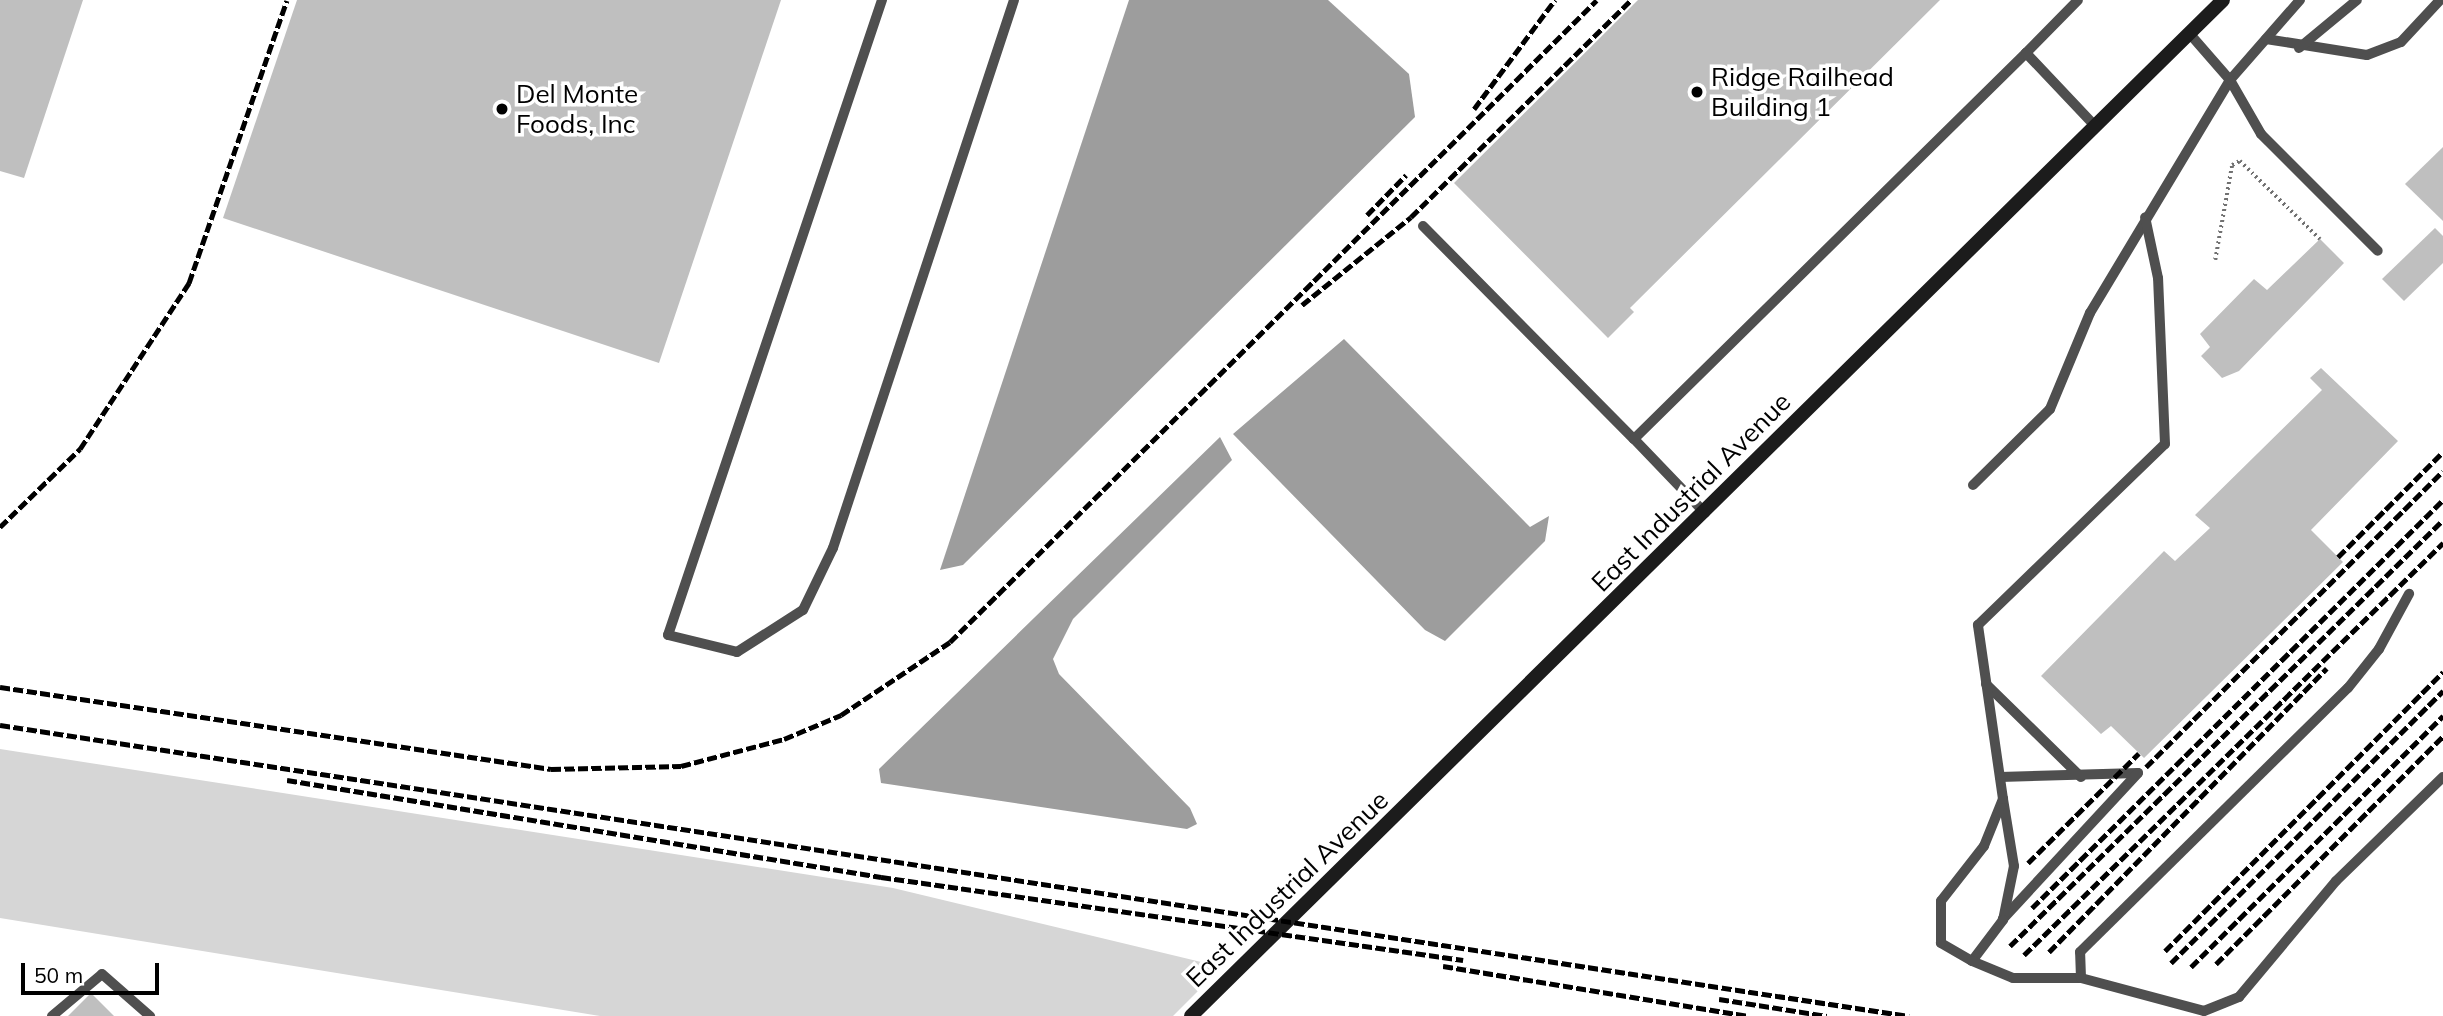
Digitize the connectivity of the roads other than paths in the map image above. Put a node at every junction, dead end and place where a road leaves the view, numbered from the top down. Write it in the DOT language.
graph roads {
  1 [pos="882,0"];
  2 [pos="1014,0"];
  3 [pos="2078,0"];
  4 [pos="2223,0"];
  5 [pos="2300,0"];
  6 [pos="2357,0"];
  7 [pos="2440,0"];
  8 [pos="2189,33"];
  9 [pos="2266,39"];
  10 [pos="2299,48"];
  11 [pos="2026,54"];
  12 [pos="2230,80"];
  13 [pos="2094,125"];
  14 [pos="2145,217"];
  15 [pos="1423,226"];
  16 [pos="2378,251"];
  17 [pos="1633,439"];
  18 [pos="1973,485"];
  19 [pos="1705,513"];
  20 [pos="2409,594"];
  21 [pos="1986,683"];
  22 [pos="2000,777"];
  23 [pos="2081,777"];
  24 [pos="2443,777"];
  25 [pos="2003,799"];
  26 [pos="2003,920"];
  27 [pos="1972,961"];
  28 [pos="2081,978"];
  29 [pos="52,1016"];
  30 [pos="150,1016"];
  31 [pos="1191,1016"];
  1 -- 2 [label="lane"];
  3 -- 11 [label="lane"];
  4 -- 8 [label="street, East Industrial Avenue"];
  5 -- 9 [label="lane"];
  6 -- 10 [label="lane"];
  7 -- 10 [label="lane"];
  8 -- 12 [label="lane"];
  8 -- 13 [label="street, East Industrial Avenue"];
  9 -- 10 [label="lane"];
  9 -- 12 [label="lane"];
  11 -- 13 [label="lane"];
  11 -- 17 [label="lane"];
  12 -- 14 [label="lane"];
  12 -- 16 [label="lane"];
  13 -- 19 [label="street, East Industrial Avenue"];
  14 -- 18 [label="lane"];
  14 -- 21 [label="lane"];
  15 -- 17 [label="lane"];
  17 -- 19 [label="lane"];
  19 -- 31 [label="street, East Industrial Avenue"];
  20 -- 28 [label="lane"];
  21 -- 22 [label="lane"];
  21 -- 23 [label="lane"];
  22 -- 23 [label="lane"];
  22 -- 25 [label="lane"];
  23 -- 26 [label="lane"];
  24 -- 28 [label="lane"];
  25 -- 26 [label="lane"];
  25 -- 27 [label="lane"];
  26 -- 27 [label="lane"];
  27 -- 28 [label="lane"];
  29 -- 30 [label="lane"];
}
